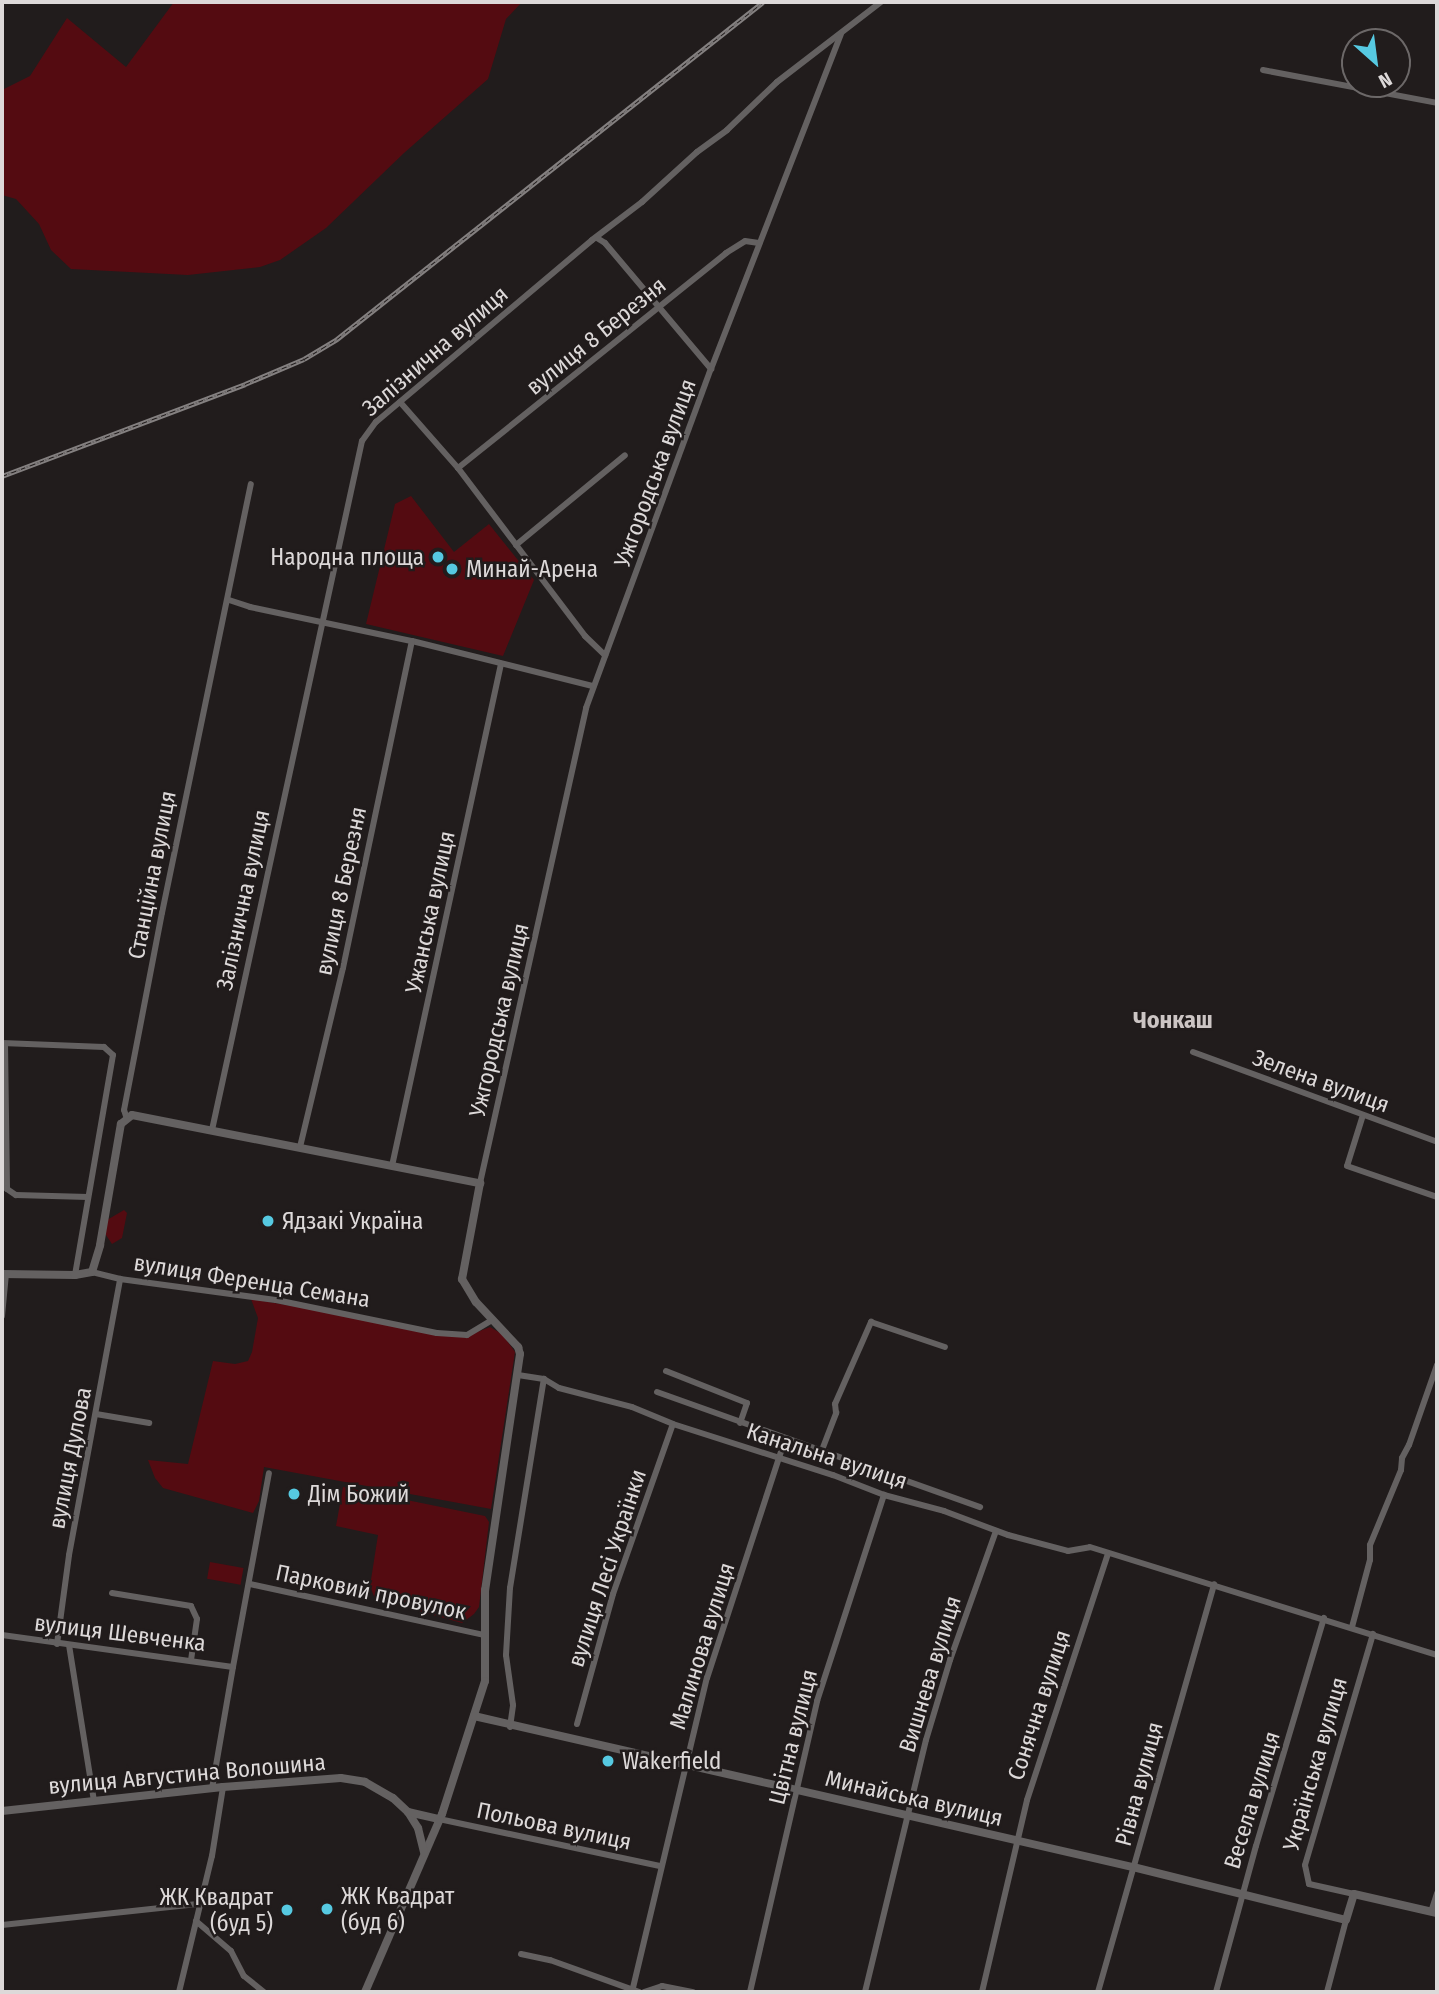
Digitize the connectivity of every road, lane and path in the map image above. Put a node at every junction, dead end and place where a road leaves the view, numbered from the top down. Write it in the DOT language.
graph roads {
  1 [pos="881,2"];
  2 [pos="841,32"];
  3 [pos="1263,71"];
  4 [pos="1437,103"];
  5 [pos="597,238"];
  6 [pos="759,243"];
  7 [pos="657,308"];
  8 [pos="712,369"];
  9 [pos="400,402"];
  10 [pos="625,455"];
  11 [pos="458,468"];
  12 [pos="251,484"];
  13 [pos="516,545"];
  14 [pos="229,600"];
  15 [pos="320,621"];
  16 [pos="412,641"];
  17 [pos="605,655"];
  18 [pos="501,664"];
  19 [pos="593,686"];
  20 [pos="4,1043"];
  21 [pos="1193,1052"];
  22 [pos="1363,1115"];
  23 [pos="126,1116"];
  24 [pos="212,1129"];
  25 [pos="1437,1142"];
  26 [pos="300,1147"];
  27 [pos="392,1166"];
  28 [pos="480,1183"];
  29 [pos="88,1197"];
  30 [pos="1437,1197"];
  31 [pos="92,1272"];
  32 [pos="4,1274"];
  33 [pos="75,1275"];
  34 [pos="120,1279"];
  35 [pos="2,1316"];
  36 [pos="492,1320"];
  37 [pos="945,1347"];
  38 [pos="1437,1365"];
  39 [pos="666,1371"];
  40 [pos="518,1376"];
  41 [pos="544,1379"];
  42 [pos="657,1392"];
  43 [pos="96,1414"];
  44 [pos="149,1423"];
  45 [pos="740,1423"];
  46 [pos="673,1424"];
  47 [pos="785,1440"];
  48 [pos="822,1450"];
  49 [pos="781,1459"];
  50 [pos="269,1473"];
  51 [pos="884,1495"];
  52 [pos="980,1507"];
  53 [pos="996,1531"];
  54 [pos="1108,1553"];
  55 [pos="250,1584"];
  56 [pos="1214,1584"];
  57 [pos="112,1593"];
  58 [pos="1324,1618"];
  59 [pos="1352,1627"];
  60 [pos="1373,1634"];
  61 [pos="2,1635"];
  62 [pos="484,1635"];
  63 [pos="57,1644"];
  64 [pos="68,1645"];
  65 [pos="1437,1655"];
  66 [pos="191,1660"];
  67 [pos="233,1667"];
  68 [pos="474,1716"];
  69 [pos="577,1724"];
  70 [pos="510,1727"];
  71 [pos="686,1766"];
  72 [pos="223,1787"];
  73 [pos="212,1788"];
  74 [pos="796,1791"];
  75 [pos="94,1801"];
  76 [pos="2,1811"];
  77 [pos="408,1812"];
  78 [pos="907,1817"];
  79 [pos="439,1819"];
  80 [pos="1019,1842"];
  81 [pos="424,1852"];
  82 [pos="661,1866"];
  83 [pos="1133,1867"];
  84 [pos="1437,1893"];
  85 [pos="1244,1894"];
  86 [pos="1354,1894"];
  87 [pos="200,1904"];
  88 [pos="1434,1912"];
  89 [pos="1346,1920"];
  90 [pos="196,1921"];
  91 [pos="2,1925"];
  92 [pos="521,1954"];
  93 [pos="637,1991"];
  94 [pos="179,1992"];
  95 [pos="264,1992"];
  96 [pos="365,1992"];
  97 [pos="694,1992"];
  98 [pos="750,1992"];
  99 [pos="865,1992"];
  100 [pos="982,1992"];
  101 [pos="1098,1992"];
  102 [pos="1216,1992"];
  103 [pos="1327,1992"];
  1 -- 2 [label="street, Залізнична вулиця"];
  2 -- 5 [label="street, Залізнична вулиця"];
  2 -- 6 [label="street, Ужгородська вулиця"];
  3 -- 4 [label="street"];
  5 -- 7 [label="street"];
  5 -- 9 [label="street, Залізнична вулиця"];
  6 -- 7 [label="street, вулиця 8 Березня"];
  6 -- 8 [label="street, Ужгородська вулиця"];
  7 -- 8 [label="street"];
  7 -- 11 [label="street, вулиця 8 Березня"];
  8 -- 17 [label="street, Ужгородська вулиця"];
  9 -- 11 [label="street"];
  9 -- 15 [label="street, Залізнична вулиця"];
  10 -- 13 [label="street"];
  11 -- 13 [label="street"];
  12 -- 14 [label="street, Станційна вулиця"];
  13 -- 17 [label="street"];
  14 -- 15 [label="street"];
  14 -- 23 [label="street, Станційна вулиця"];
  15 -- 16 [label="street"];
  15 -- 24 [label="street, Залізнична вулиця"];
  16 -- 18 [label="street"];
  16 -- 26 [label="street, вулиця 8 Березня"];
  17 -- 19 [label="street, Ужгородська вулиця"];
  18 -- 19 [label="street"];
  18 -- 27 [label="street, Ужанська вулиця"];
  19 -- 28 [label="street, Ужгородська вулиця"];
  20 -- 29 [label="street"];
  20 -- 29 [label="street"];
  21 -- 22 [label="street, Зелена вулиця"];
  22 -- 25 [label="street, Зелена вулиця"];
  22 -- 30 [label="street"];
  23 -- 24 [label="street"];
  23 -- 31 [label="street, Станційна вулиця"];
  24 -- 26 [label="street"];
  26 -- 27 [label="street"];
  27 -- 28 [label="street"];
  28 -- 36 [label="street"];
  29 -- 33 [label="street"];
  31 -- 33 [label="street, вулиця Ференца Семана"];
  31 -- 34 [label="street, вулиця Ференца Семана"];
  32 -- 33 [label="street, вулиця Ференца Семана"];
  32 -- 35 [label="street"];
  34 -- 36 [label="street, вулиця Ференца Семана"];
  34 -- 43 [label="street, вулиця Дулова"];
  36 -- 40 [label="street"];
  37 -- 48 [label="street"];
  38 -- 59 [label="street"];
  39 -- 45 [label="street"];
  40 -- 41 [label="street, Канальна вулиця"];
  40 -- 62 [label="street"];
  41 -- 46 [label="street, Канальна вулиця"];
  41 -- 70 [label="street"];
  42 -- 45 [label="street"];
  43 -- 44 [label="street"];
  43 -- 63 [label="street, вулиця Дулова"];
  45 -- 47 [label="street"];
  46 -- 49 [label="street, Канальна вулиця"];
  46 -- 69 [label="street, вулиця Лесі Українки"];
  47 -- 48 [label="street"];
  47 -- 49 [label="street, Малинова вулиця"];
  48 -- 52 [label="street"];
  49 -- 51 [label="street, Канальна вулиця"];
  49 -- 71 [label="street, Малинова вулиця"];
  50 -- 55 [label="street, вулиця Шевченка"];
  51 -- 53 [label="street, Канальна вулиця"];
  51 -- 74 [label="street, Цвітна вулиця"];
  53 -- 54 [label="street, Канальна вулиця"];
  53 -- 78 [label="street, Вишнева вулиця"];
  54 -- 56 [label="street, Канальна вулиця"];
  54 -- 80 [label="street, Сонячна вулиця"];
  55 -- 62 [label="street, Парковий провулок"];
  55 -- 67 [label="street, вулиця Шевченка"];
  56 -- 58 [label="street, Канальна вулиця"];
  56 -- 83 [label="street, Рівна вулиця"];
  57 -- 66 [label="street"];
  58 -- 59 [label="street, Канальна вулиця"];
  58 -- 85 [label="street, Весела вулиця"];
  59 -- 60 [label="street, Канальна вулиця"];
  60 -- 65 [label="street, Канальна вулиця"];
  60 -- 86 [label="street, Українська вулиця"];
  61 -- 63 [label="street, вулиця Шевченка"];
  62 -- 68 [label="street"];
  63 -- 64 [label="street, вулиця Шевченка"];
  64 -- 66 [label="street, вулиця Шевченка"];
  64 -- 75 [label="street"];
  66 -- 67 [label="street, вулиця Шевченка"];
  67 -- 73 [label="street, вулиця Шевченка"];
  68 -- 70 [label="street, Минайська вулиця"];
  68 -- 79 [label="street"];
  70 -- 71 [label="street, Минайська вулиця"];
  71 -- 74 [label="street, Минайська вулиця"];
  71 -- 82 [label="street, Малинова вулиця"];
  72 -- 73 [label="street, вулиця Августина Волошина"];
  72 -- 77 [label="street, вулиця Августина Волошина"];
  72 -- 87 [label="street"];
  73 -- 75 [label="street, вулиця Августина Волошина"];
  74 -- 78 [label="street, Минайська вулиця"];
  74 -- 98 [label="street, Цвітна вулиця"];
  75 -- 76 [label="street, вулиця Августина Волошина"];
  77 -- 79 [label="street, вулиця Августина Волошина"];
  77 -- 81 [label="street, вулиця Августина Волошина"];
  78 -- 80 [label="street, Минайська вулиця"];
  78 -- 99 [label="street, Вишнева вулиця"];
  79 -- 81 [label="street"];
  79 -- 82 [label="street, Польова вулиця"];
  80 -- 83 [label="street, Минайська вулиця"];
  80 -- 100 [label="street, Сонячна вулиця"];
  81 -- 96 [label="street"];
  82 -- 93 [label="street, Малинова вулиця"];
  83 -- 85 [label="street, Минайська вулиця"];
  83 -- 101 [label="street, Рівна вулиця"];
  84 -- 88 [label="street"];
  85 -- 89 [label="street, Минайська вулиця"];
  85 -- 102 [label="street, Весела вулиця"];
  86 -- 88 [label="street"];
  86 -- 89 [label="street"];
  87 -- 90 [label="street"];
  87 -- 91 [label="street"];
  89 -- 103 [label="street"];
  90 -- 94 [label="street"];
  90 -- 95 [label="street"];
  92 -- 93 [label="street"];
  93 -- 97 [label="street"];
}
